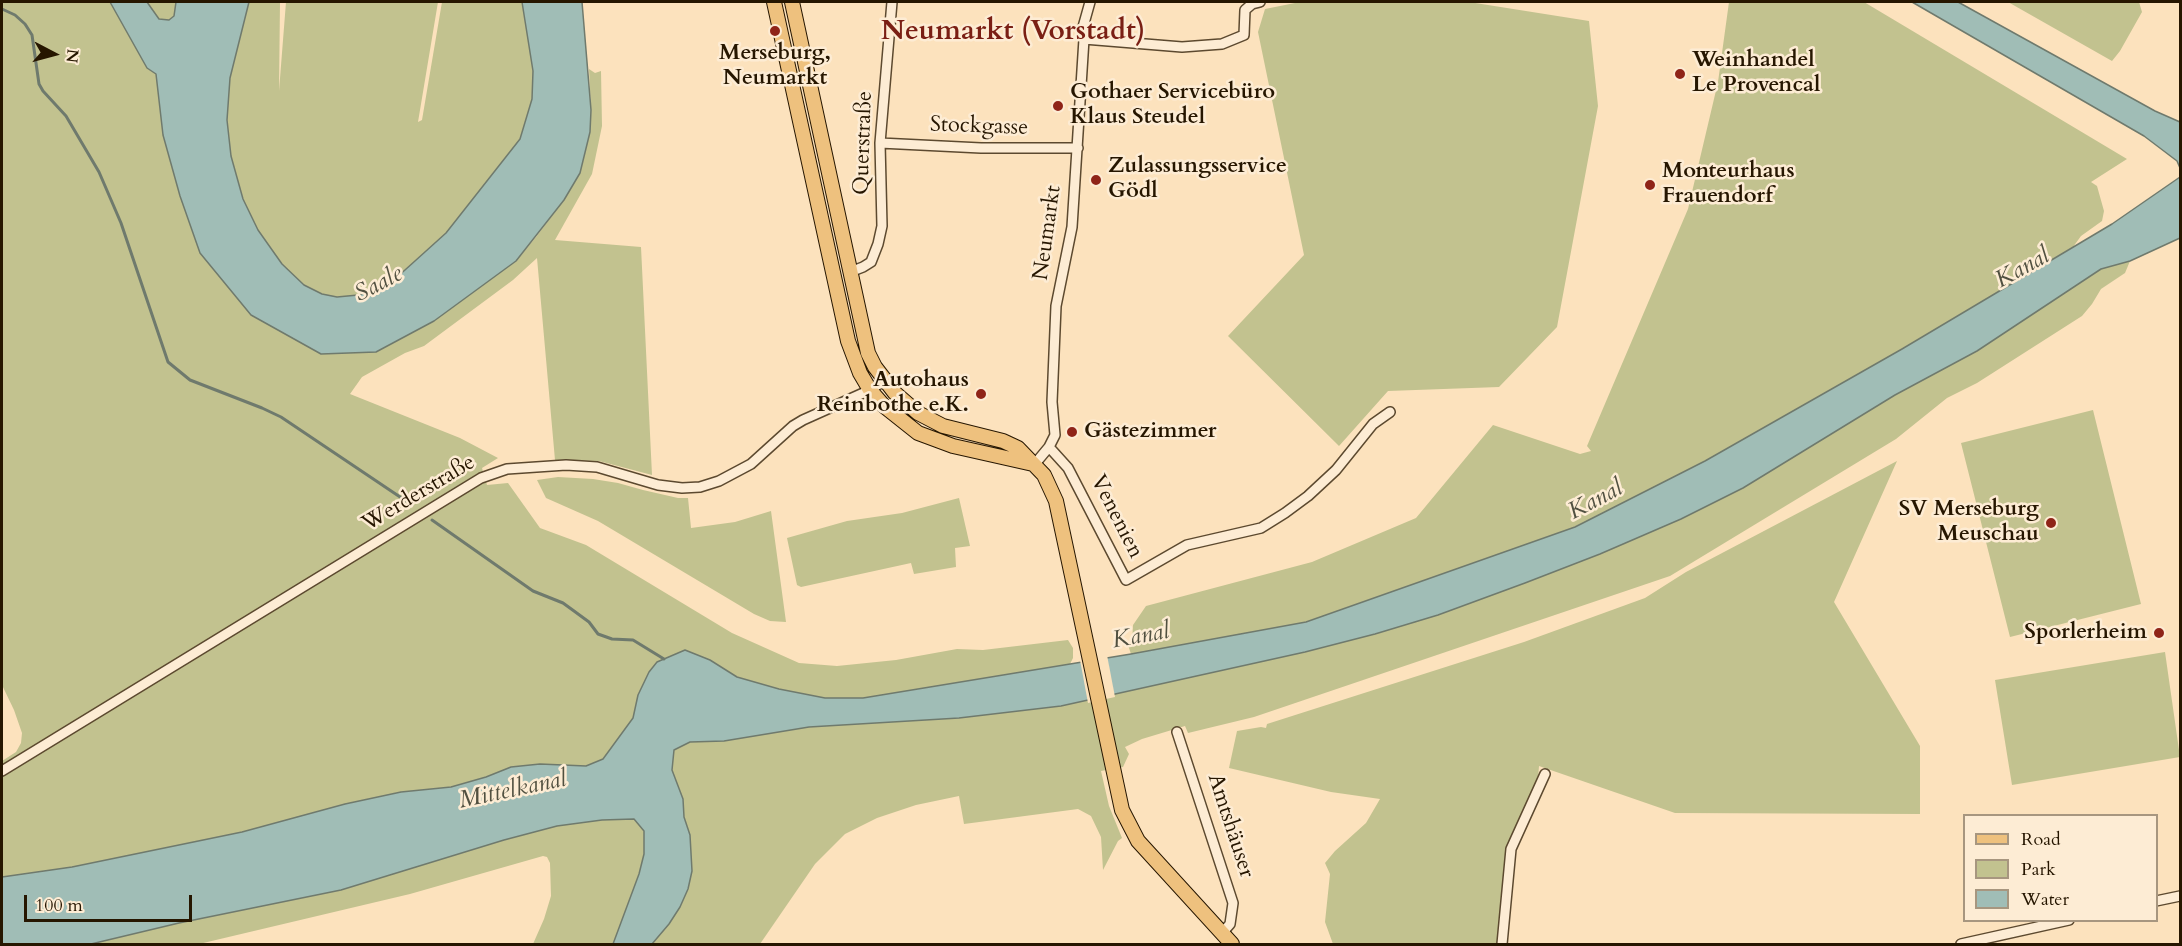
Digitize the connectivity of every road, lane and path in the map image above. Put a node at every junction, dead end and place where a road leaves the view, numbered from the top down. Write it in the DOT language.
graph roads {
  1 [pos="774,2"];
  2 [pos="792,2"];
  3 [pos="892,2"];
  4 [pos="1090,2"];
  5 [pos="1260,2"];
  6 [pos="1084,39"];
  7 [pos="880,143"];
  8 [pos="1078,148"];
  9 [pos="850,272"];
  10 [pos="885,380"];
  11 [pos="870,390"];
  12 [pos="1390,411"];
  13 [pos="1049,447"];
  14 [pos="1034,465"];
  15 [pos="1177,732"];
  16 [pos="2,771"];
  17 [pos="1545,774"];
  18 [pos="2181,896"];
  19 [pos="2158,901"];
  20 [pos="2064,922"];
  21 [pos="1222,932"];
  22 [pos="1232,945"];
  23 [pos="1502,945"];
  24 [pos="1961,945"];
  1 -- 11 [label="main road"];
  2 -- 9 [label="main road"];
  3 -- 7 [label="street, Querstraße"];
  4 -- 6 [label="street, Neumarkt"];
  5 -- 6 [label="street"];
  6 -- 8 [label="street, Neumarkt"];
  7 -- 8 [label="street, Stockgasse"];
  7 -- 9 [label="street, Querstraße"];
  8 -- 13 [label="street, Neumarkt"];
  9 -- 10 [label="main road"];
  10 -- 11 [label="street, Werderstraße"];
  10 -- 14 [label="main road"];
  11 -- 14 [label="main road"];
  11 -- 16 [label="street, Werderstraße"];
  12 -- 13 [label="street, Venenien"];
  13 -- 14 [label="street"];
  14 -- 21 [label="main road"];
  15 -- 21 [label="street, Amtshäuser"];
  17 -- 23 [label="street"];
  18 -- 19 [label="street"];
  20 -- 24 [label="street"];
  21 -- 22 [label="main road"];
}
